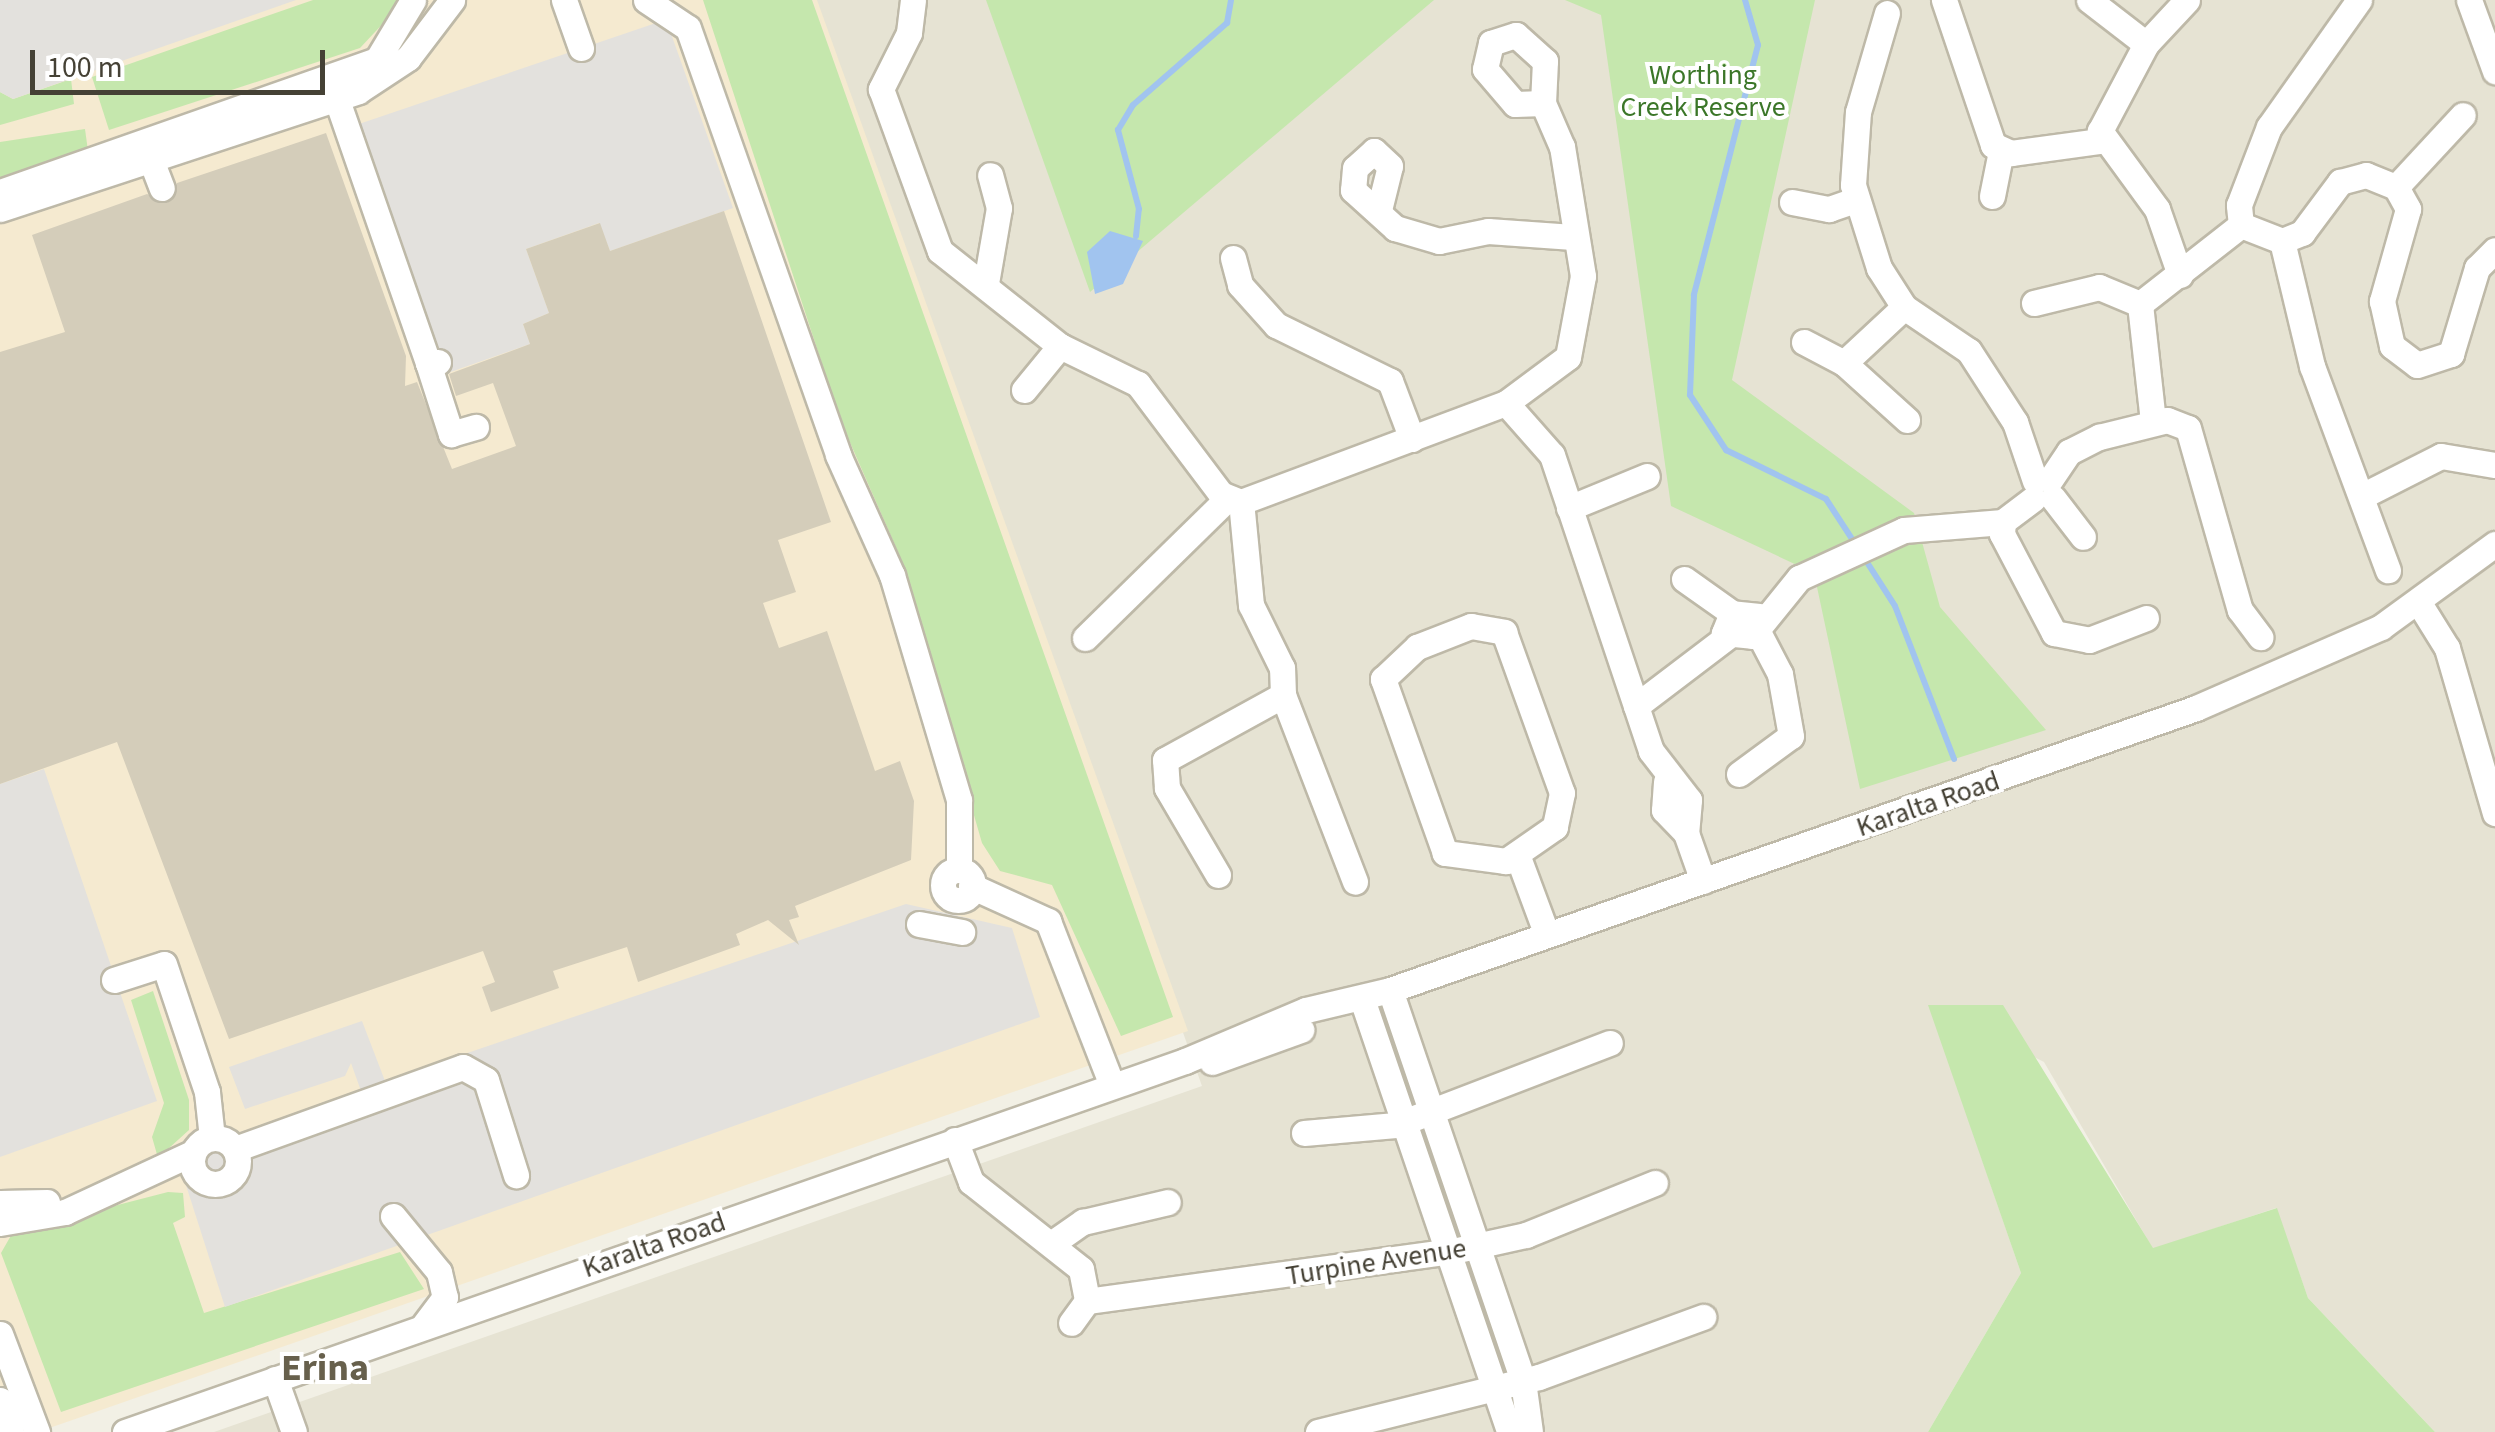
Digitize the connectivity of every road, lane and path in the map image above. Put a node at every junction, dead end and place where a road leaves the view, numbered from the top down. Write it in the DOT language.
graph roads {
  1 [pos="413,0"];
  2 [pos="452,0"];
  3 [pos="564,0"];
  4 [pos="646,0"];
  5 [pos="912,0"];
  6 [pos="1944,0"];
  7 [pos="2089,0"];
  8 [pos="2187,0"];
  9 [pos="2360,0"];
  10 [pos="2468,0"];
  11 [pos="1887,13"];
  12 [pos="2146,44"];
  13 [pos="581,48"];
  14 [pos="2495,70"];
  15 [pos="347,72"];
  16 [pos="316,83"];
  17 [pos="337,100"];
  18 [pos="1543,104"];
  19 [pos="2463,115"];
  20 [pos="2100,141"];
  21 [pos="2001,151"];
  22 [pos="120,153"];
  23 [pos="154,163"];
  24 [pos="990,175"];
  25 [pos="162,188"];
  26 [pos="2396,188"];
  27 [pos="0,192"];
  28 [pos="1992,196"];
  29 [pos="1855,200"];
  30 [pos="1792,202"];
  31 [pos="0,209"];
  32 [pos="1380,210"];
  33 [pos="2241,226"];
  34 [pos="1572,237"];
  35 [pos="2282,241"];
  36 [pos="2495,250"];
  37 [pos="1233,258"];
  38 [pos="2180,275"];
  39 [pos="986,282"];
  40 [pos="2034,303"];
  41 [pos="2140,304"];
  42 [pos="1904,308"];
  43 [pos="1804,342"];
  44 [pos="1060,346"];
  45 [pos="1844,363"];
  46 [pos="1024,390"];
  47 [pos="1506,403"];
  48 [pos="1907,420"];
  49 [pos="2153,422"];
  50 [pos="476,426"];
  51 [pos="1412,439"];
  52 [pos="2495,465"];
  53 [pos="1647,476"];
  54 [pos="2043,489"];
  55 [pos="2364,495"];
  56 [pos="1229,505"];
  57 [pos="1569,508"];
  58 [pos="2003,522"];
  59 [pos="2083,537"];
  60 [pos="2495,544"];
  61 [pos="2388,570"];
  62 [pos="1684,580"];
  63 [pos="2419,602"];
  64 [pos="2146,618"];
  65 [pos="1759,624"];
  66 [pos="1730,625"];
  67 [pos="1085,638"];
  68 [pos="2276,675"];
  69 [pos="1283,695"];
  70 [pos="1636,706"];
  71 [pos="1740,774"];
  72 [pos="2495,814"];
  73 [pos="1518,857"];
  74 [pos="1218,875"];
  75 [pos="1355,882"];
  76 [pos="1703,882"];
  77 [pos="919,924"];
  78 [pos="962,932"];
  79 [pos="1547,935"];
  80 [pos="114,980"];
  81 [pos="1390,990"];
  82 [pos="1362,999"];
  83 [pos="1610,1043"];
  84 [pos="1112,1085"];
  85 [pos="1418,1118"];
  86 [pos="1304,1132"];
  87 [pos="955,1140"];
  88 [pos="210,1155"];
  89 [pos="516,1175"];
  90 [pos="1655,1183"];
  91 [pos="1168,1202"];
  92 [pos="0,1203"];
  93 [pos="82,1206"];
  94 [pos="393,1216"];
  95 [pos="0,1223"];
  96 [pos="1051,1244"];
  97 [pos="1464,1249"];
  98 [pos="1087,1301"];
  99 [pos="1703,1317"];
  100 [pos="1071,1323"];
  101 [pos="423,1326"];
  102 [pos="0,1334"];
  103 [pos="275,1378"];
  104 [pos="1511,1383"];
  105 [pos="0,1400"];
  106 [pos="12,1432"];
  107 [pos="37,1432"];
  108 [pos="125,1432"];
  109 [pos="294,1432"];
  110 [pos="1318,1432"];
  111 [pos="1508,1432"];
  112 [pos="1530,1432"];
  1 -- 15 [label="street"];
  2 -- 17 [label="street"];
  3 -- 13 [label="street"];
  4 -- 84 [label="street"];
  5 -- 39 [label="street"];
  6 -- 21 [label="street"];
  7 -- 12 [label="street"];
  8 -- 12 [label="street"];
  9 -- 33 [label="street"];
  10 -- 14 [label="street"];
  11 -- 29 [label="street"];
  12 -- 20 [label="street"];
  15 -- 16 [label="street"];
  15 -- 17 [label="street"];
  16 -- 17 [label="street"];
  16 -- 22 [label="street"];
  17 -- 23 [label="street"];
  17 -- 50 [label="street"];
  18 -- 34 [label="street"];
  19 -- 26 [label="street"];
  20 -- 21 [label="street"];
  20 -- 38 [label="street"];
  21 -- 28 [label="street"];
  22 -- 23 [label="street"];
  22 -- 27 [label="street"];
  23 -- 25 [label="street"];
  23 -- 31 [label="street"];
  24 -- 39 [label="street"];
  26 -- 35 [label="street"];
  26 -- 36 [label="street"];
  29 -- 30 [label="street"];
  29 -- 42 [label="street"];
  32 -- 34 [label="street"];
  33 -- 35 [label="street"];
  33 -- 38 [label="street"];
  34 -- 47 [label="street"];
  35 -- 55 [label="street"];
  37 -- 51 [label="street"];
  38 -- 41 [label="street"];
  39 -- 44 [label="street"];
  40 -- 41 [label="street"];
  41 -- 49 [label="street"];
  42 -- 45 [label="street"];
  42 -- 54 [label="street"];
  43 -- 45 [label="street"];
  44 -- 46 [label="street"];
  44 -- 56 [label="street"];
  45 -- 48 [label="street"];
  47 -- 51 [label="street"];
  47 -- 57 [label="street"];
  49 -- 54 [label="street"];
  49 -- 68 [label="street"];
  51 -- 56 [label="street"];
  52 -- 55 [label="street"];
  53 -- 57 [label="street"];
  54 -- 58 [label="street"];
  54 -- 59 [label="street"];
  55 -- 61 [label="street"];
  56 -- 67 [label="street"];
  56 -- 69 [label="street"];
  57 -- 70 [label="street"];
  58 -- 64 [label="street"];
  58 -- 65 [label="street"];
  60 -- 63 [label="street, Karalta Road"];
  62 -- 66 [label="street"];
  63 -- 68 [label="street, Karalta Road"];
  63 -- 72 [label="street"];
  65 -- 66 [label="street"];
  65 -- 71 [label="street"];
  66 -- 70 [label="street"];
  68 -- 76 [label="street, Karalta Road"];
  69 -- 74 [label="street"];
  69 -- 75 [label="street"];
  70 -- 76 [label="street"];
  73 -- 73 [label="street"];
  73 -- 79 [label="street"];
  76 -- 79 [label="street, Karalta Road"];
  77 -- 78 [label="street"];
  79 -- 81 [label="street, Karalta Road"];
  80 -- 88 [label="street"];
  81 -- 82 [label="street, Karalta Road"];
  81 -- 85 [label="street"];
  82 -- 84 [label="street, Karalta Road"];
  82 -- 85 [label="street"];
  83 -- 85 [label="street"];
  84 -- 87 [label="street, Karalta Road"];
  85 -- 86 [label="street"];
  85 -- 97 [label="street"];
  87 -- 96 [label="street"];
  87 -- 101 [label="street, Karalta Road"];
  88 -- 89 [label="street"];
  88 -- 93 [label="street"];
  90 -- 97 [label="street, Turpine Avenue"];
  91 -- 96 [label="street"];
  92 -- 93 [label="street"];
  93 -- 95 [label="street"];
  94 -- 101 [label="street"];
  96 -- 98 [label="street"];
  97 -- 98 [label="street, Turpine Avenue"];
  97 -- 104 [label="street"];
  98 -- 100 [label="street"];
  99 -- 104 [label="street"];
  101 -- 103 [label="street, Karalta Road"];
  102 -- 107 [label="street"];
  103 -- 108 [label="street, Karalta Road"];
  103 -- 109 [label="street"];
  104 -- 110 [label="street"];
  104 -- 111 [label="street"];
  104 -- 112 [label="street"];
  105 -- 106 [label="street"];
}
